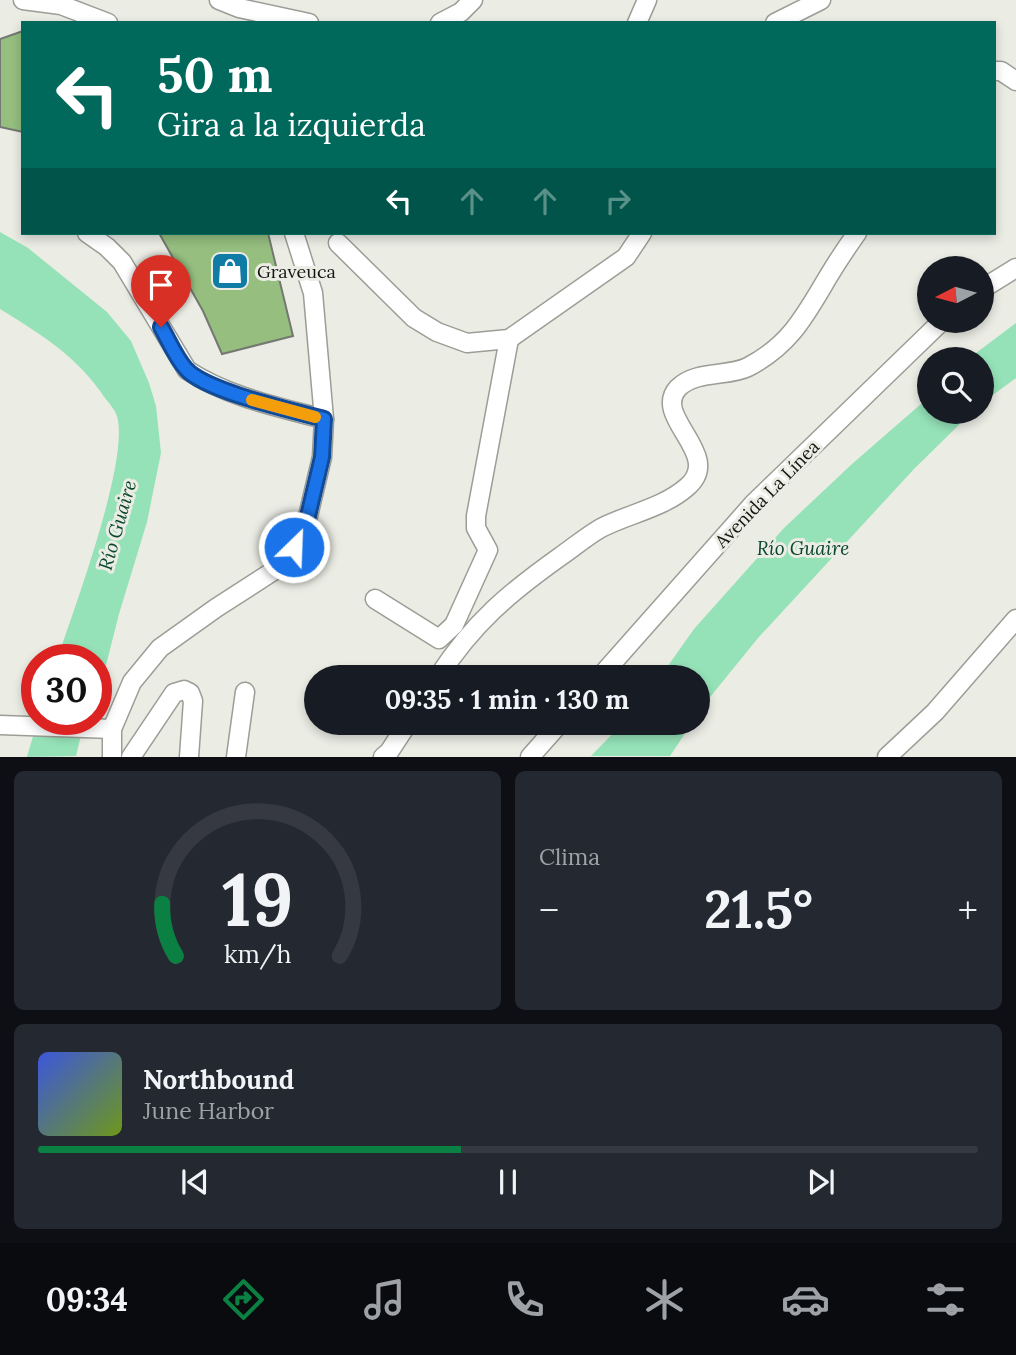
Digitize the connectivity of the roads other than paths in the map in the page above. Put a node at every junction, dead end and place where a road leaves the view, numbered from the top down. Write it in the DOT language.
graph roads {
  1 [pos="23,0"];
  2 [pos="219,0"];
  3 [pos="473,0"];
  4 [pos="647,0"];
  5 [pos="821,0"];
  6 [pos="103,21"];
  7 [pos="300,21"];
  8 [pos="444,21"];
  9 [pos="638,21"];
  10 [pos="779,21"];
  11 [pos="996,71"];
  12 [pos="1016,81"];
  13 [pos="91,235"];
  14 [pos="295,235"];
  15 [pos="641,235"];
  16 [pos="856,235"];
  17 [pos="338,243"];
  18 [pos="1016,268"];
  19 [pos="994,282"];
  20 [pos="930,333"];
  21 [pos="509,339"];
  22 [pos="324,419"];
  23 [pos="376,599"];
  24 [pos="1016,619"];
  25 [pos="447,665"];
  26 [pos="611,665"];
  27 [pos="245,692"];
  28 [pos="0,725"];
  29 [pos="21,726"];
  30 [pos="112,729"];
  31 [pos="112,735"];
  32 [pos="400,735"];
  33 [pos="549,735"];
  34 [pos="112,757"];
  35 [pos="131,757"];
  36 [pos="190,757"];
  37 [pos="236,757"];
  38 [pos="383,757"];
  39 [pos="530,757"];
  40 [pos="887,757"];
  1 -- 6 [label="street"];
  2 -- 7 [label="street"];
  3 -- 8 [label="street"];
  4 -- 9 [label="street"];
  5 -- 10 [label="street"];
  11 -- 12 [label="street"];
  13 -- 22 [label="street"];
  14 -- 22 [label="street"];
  15 -- 21 [label="street"];
  16 -- 25 [label="street"];
  17 -- 21 [label="street"];
  18 -- 19 [label="street"];
  20 -- 26 [label="street, Avenida La Línea"];
  21 -- 23 [label="street"];
  22 -- 30 [label="street"];
  24 -- 40 [label="street"];
  27 -- 37 [label="street"];
  28 -- 29 [label="street"];
  31 -- 34 [label="street"];
  32 -- 38 [label="street"];
  33 -- 39 [label="street"];
  35 -- 36 [label="street"];
}
